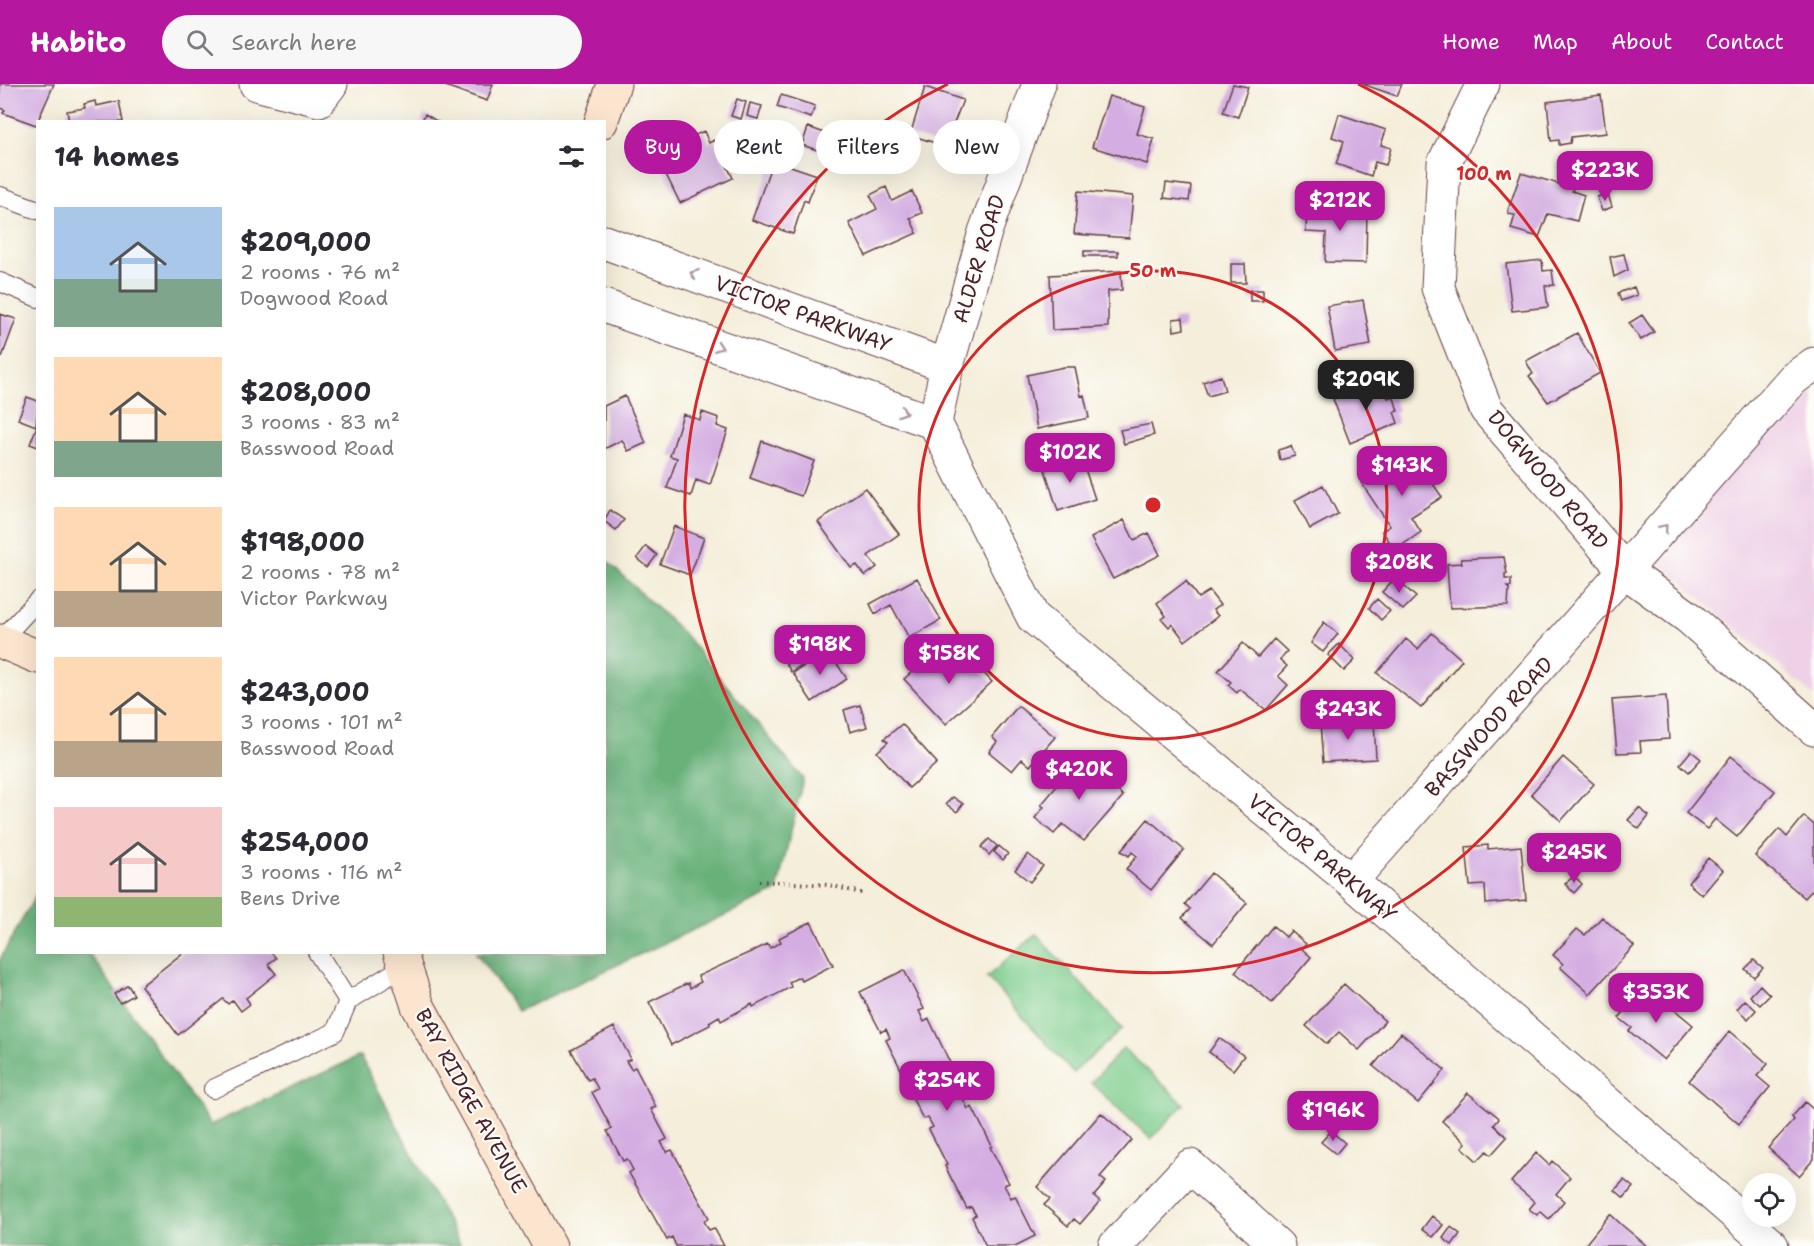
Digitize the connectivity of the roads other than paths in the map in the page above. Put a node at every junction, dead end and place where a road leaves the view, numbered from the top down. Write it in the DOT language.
graph roads {
  1 [pos="256,84"];
  2 [pos="331,84"];
  3 [pos="614,84"];
  4 [pos="1039,84"];
  5 [pos="1483,84"];
  6 [pos="602,120"];
  7 [pos="0,196"];
  8 [pos="36,209"];
  9 [pos="606,243"];
  10 [pos="0,282"];
  11 [pos="36,297"];
  12 [pos="606,307"];
  13 [pos="1814,364"];
  14 [pos="947,366"];
  15 [pos="935,423"];
  16 [pos="1626,572"];
  17 [pos="36,602"];
  18 [pos="0,641"];
  19 [pos="36,656"];
  20 [pos="1814,729"];
  21 [pos="1351,881"];
  22 [pos="318,954"];
  23 [pos="401,959"];
  24 [pos="348,1001"];
  25 [pos="213,1089"];
  26 [pos="550,1246"];
  27 [pos="1115,1246"];
  28 [pos="1278,1246"];
  29 [pos="1772,1246"];
  1 -- 2 [label="street"];
  3 -- 6 [label="main road"];
  4 -- 14 [label="street, ALDER ROAD"];
  5 -- 16 [label="street, DOGWOOD ROAD"];
  7 -- 8 [label="lane"];
  14 -- 9 [label="street, VICTOR PARKWAY, one-way"];
  10 -- 11 [label="lane"];
  12 -- 15 [label="street, one-way"];
  16 -- 13 [label="street, BASSWOOD ROAD, one-way"];
  14 -- 15 [label="street"];
  15 -- 21 [label="street, VICTOR PARKWAY"];
  16 -- 20 [label="street, DOGWOOD ROAD"];
  16 -- 21 [label="street, BASSWOOD ROAD"];
  17 -- 18 [label="lane"];
  18 -- 19 [label="main road"];
  21 -- 29 [label="street, VICTOR PARKWAY"];
  22 -- 24 [label="lane"];
  23 -- 24 [label="lane"];
  23 -- 26 [label="main road, BAY RIDGE AVENUE"];
  24 -- 25 [label="lane"];
  27 -- 28 [label="street"];
}
